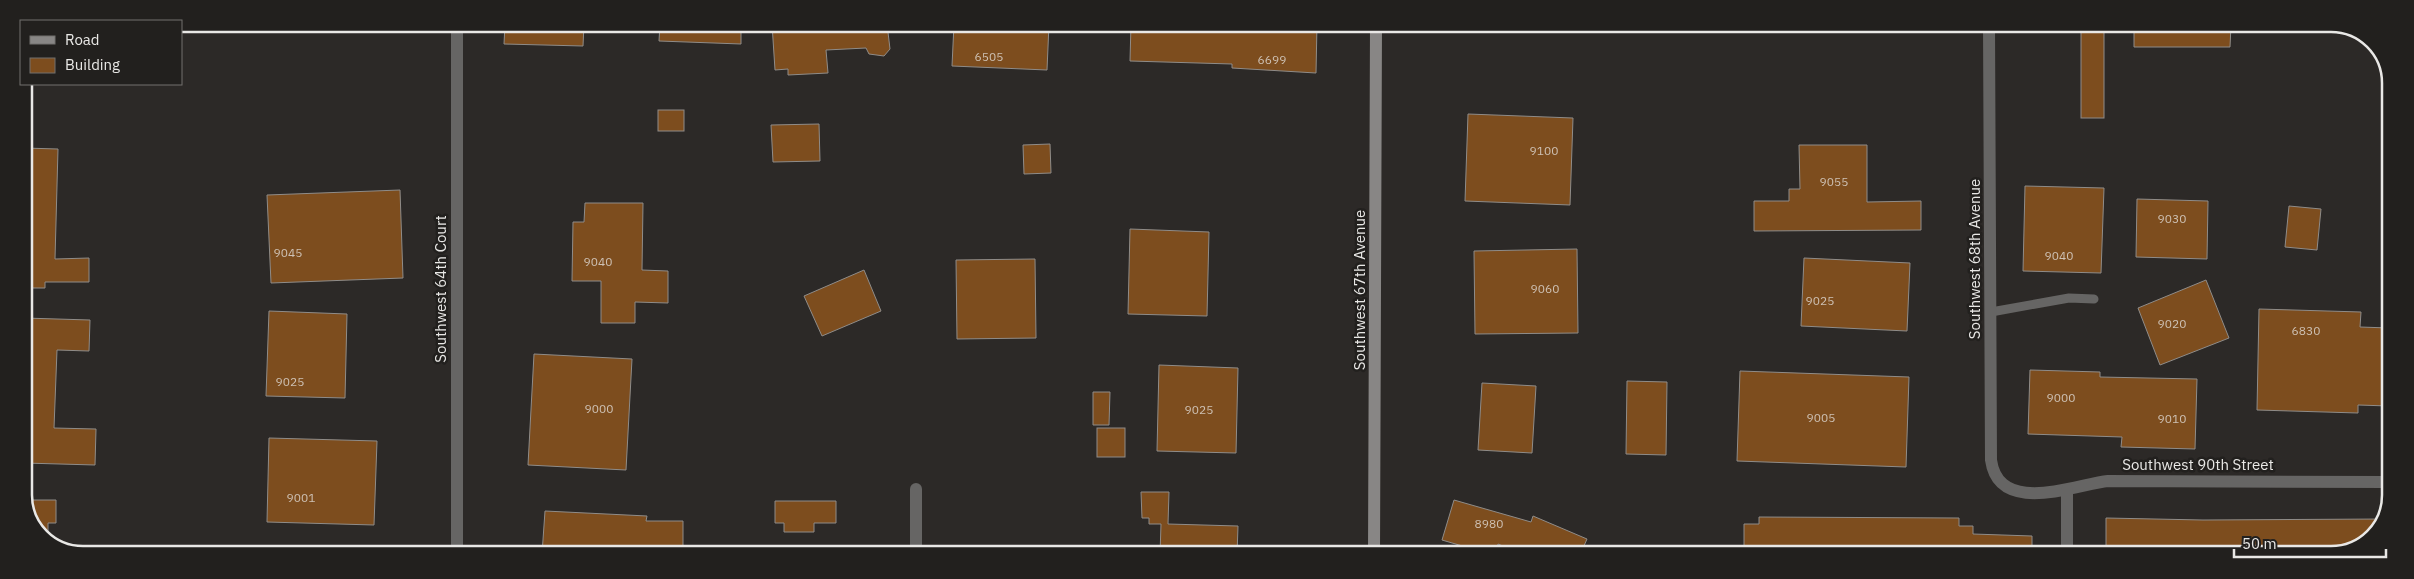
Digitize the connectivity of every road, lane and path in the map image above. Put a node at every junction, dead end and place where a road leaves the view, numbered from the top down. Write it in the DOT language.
graph roads {
  1 [pos="457,32"];
  2 [pos="1376,32"];
  3 [pos="1989,32"];
  4 [pos="2094,300"];
  5 [pos="1992,312"];
  6 [pos="2382,482"];
  7 [pos="2009,487"];
  8 [pos="916,489"];
  9 [pos="2067,490"];
  10 [pos="457,546"];
  11 [pos="916,546"];
  12 [pos="1374,546"];
  13 [pos="2067,546"];
  1 -- 10 [label="street, Southwest 64th Court"];
  2 -- 12 [label="main road, Southwest 67th Avenue"];
  3 -- 5 [label="street, Southwest 68th Avenue"];
  4 -- 5 [label="lane"];
  5 -- 7 [label="street, Southwest 68th Avenue"];
  6 -- 9 [label="street, Southwest 90th Street"];
  7 -- 9 [label="street, Southwest 90th Street"];
  8 -- 11 [label="street"];
  9 -- 13 [label="street"];
}
